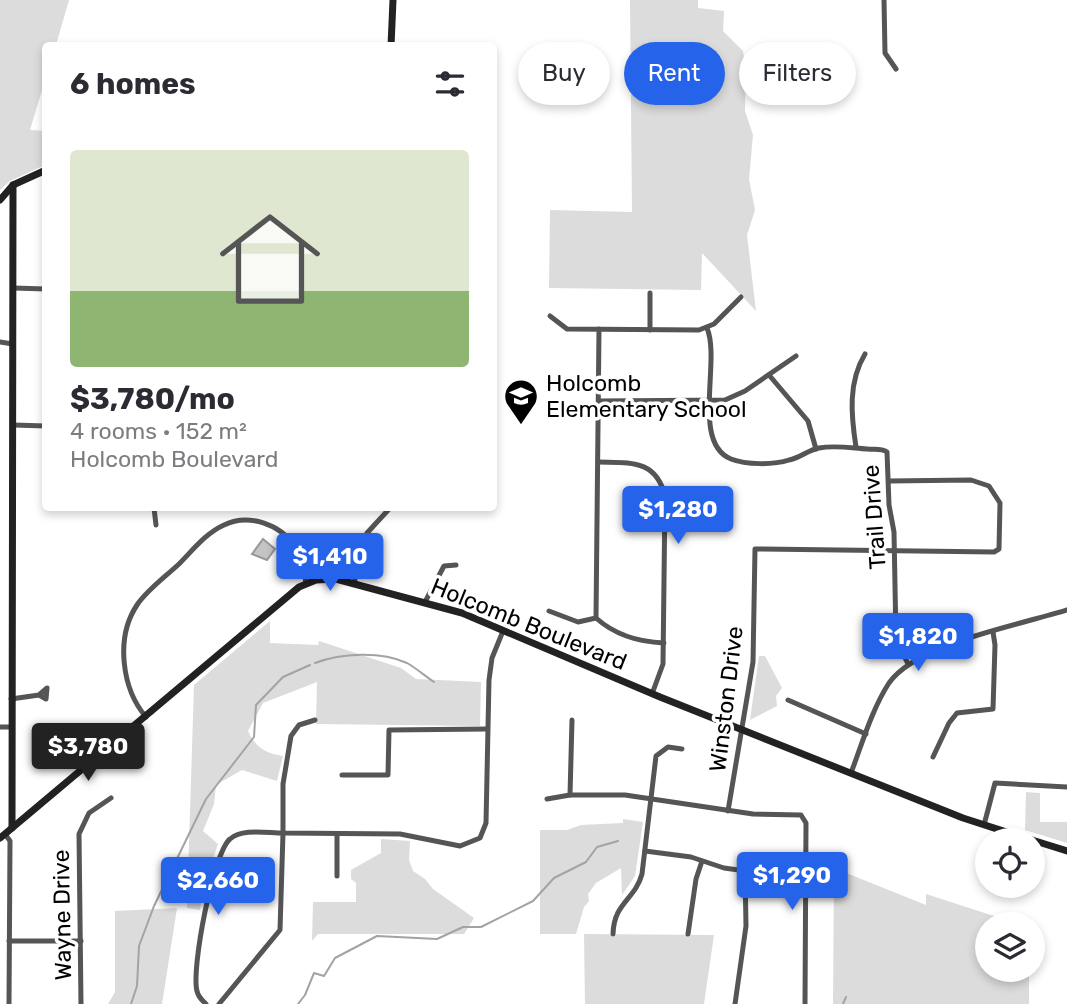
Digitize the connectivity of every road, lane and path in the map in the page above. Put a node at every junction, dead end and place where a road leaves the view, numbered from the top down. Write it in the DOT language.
graph roads {
  1 [pos="393,0"];
  2 [pos="884,0"];
  3 [pos="391,42"];
  4 [pos="896,69"];
  5 [pos="42,172"];
  6 [pos="13,185"];
  7 [pos="0,200"];
  8 [pos="13,288"];
  9 [pos="42,289"];
  10 [pos="650,292"];
  11 [pos="741,297"];
  12 [pos="550,316"];
  13 [pos="707,328"];
  14 [pos="599,330"];
  15 [pos="650,330"];
  16 [pos="0,342"];
  17 [pos="13,344"];
  18 [pos="865,354"];
  19 [pos="796,356"];
  20 [pos="769,374"];
  21 [pos="598,401"];
  22 [pos="710,401"];
  23 [pos="13,425"];
  24 [pos="42,426"];
  25 [pos="856,447"];
  26 [pos="817,449"];
  27 [pos="598,462"];
  28 [pos="888,481"];
  29 [pos="154,511"];
  30 [pos="387,511"];
  31 [pos="156,525"];
  32 [pos="895,550"];
  33 [pos="456,565"];
  34 [pos="306,583"];
  35 [pos="354,583"];
  36 [pos="425,602"];
  37 [pos="1067,610"];
  38 [pos="549,611"];
  39 [pos="596,618"];
  40 [pos="503,631"];
  41 [pos="993,632"];
  42 [pos="664,643"];
  43 [pos="908,664"];
  44 [pos="652,694"];
  45 [pos="39,695"];
  46 [pos="11,699"];
  47 [pos="788,700"];
  48 [pos="146,717"];
  49 [pos="315,720"];
  50 [pos="572,720"];
  51 [pos="0,727"];
  52 [pos="11,727"];
  53 [pos="487,729"];
  54 [pos="743,730"];
  55 [pos="866,734"];
  56 [pos="682,749"];
  57 [pos="933,757"];
  58 [pos="851,773"];
  59 [pos="342,775"];
  60 [pos="1067,787"];
  61 [pos="570,794"];
  62 [pos="111,798"];
  63 [pos="547,799"];
  64 [pos="653,799"];
  65 [pos="728,811"];
  66 [pos="984,825"];
  67 [pos="12,828"];
  68 [pos="994,828"];
  69 [pos="283,834"];
  70 [pos="337,834"];
  71 [pos="2,836"];
  72 [pos="1045,844"];
  73 [pos="645,851"];
  74 [pos="1067,851"];
  75 [pos="702,861"];
  76 [pos="745,871"];
  77 [pos="337,876"];
  78 [pos="805,878"];
  79 [pos="613,934"];
  80 [pos="688,934"];
  81 [pos="9,941"];
  82 [pos="81,941"];
  83 [pos="9,1004"];
  84 [pos="80,1004"];
  85 [pos="206,1004"];
  86 [pos="219,1004"];
  87 [pos="735,1004"];
  88 [pos="805,1004"];
  1 -- 3 [label="street"];
  2 -- 4 [label="street"];
  5 -- 6 [label="street"];
  6 -- 7 [label="street"];
  6 -- 8 [label="street"];
  8 -- 9 [label="street"];
  8 -- 17 [label="street"];
  10 -- 15 [label="street"];
  11 -- 13 [label="street"];
  12 -- 14 [label="street"];
  13 -- 15 [label="street"];
  13 -- 22 [label="street"];
  14 -- 15 [label="street"];
  14 -- 21 [label="street"];
  16 -- 17 [label="street"];
  17 -- 23 [label="street"];
  18 -- 25 [label="street"];
  19 -- 20 [label="street"];
  20 -- 22 [label="street"];
  20 -- 26 [label="street"];
  21 -- 22 [label="street"];
  21 -- 27 [label="street"];
  22 -- 26 [label="street"];
  23 -- 24 [label="street"];
  23 -- 46 [label="street"];
  25 -- 26 [label="street"];
  25 -- 28 [label="street, Trail Drive"];
  27 -- 39 [label="street"];
  27 -- 42 [label="street"];
  28 -- 32 [label="street, Trail Drive"];
  28 -- 32 [label="street"];
  29 -- 31 [label="street"];
  30 -- 35 [label="street"];
  32 -- 43 [label="street, Trail Drive"];
  32 -- 54 [label="street, Winston Drive"];
  33 -- 36 [label="street"];
  34 -- 35 [label="street, Holcomb Boulevard"];
  34 -- 48 [label="street"];
  34 -- 48 [label="street"];
  35 -- 36 [label="street, Holcomb Boulevard"];
  36 -- 40 [label="street, Holcomb Boulevard"];
  37 -- 41 [label="street"];
  38 -- 39 [label="street"];
  39 -- 42 [label="street"];
  40 -- 44 [label="street, Holcomb Boulevard"];
  40 -- 53 [label="street"];
  41 -- 43 [label="street"];
  41 -- 57 [label="street"];
  42 -- 44 [label="street"];
  43 -- 55 [label="street"];
  44 -- 54 [label="street, Holcomb Boulevard"];
  45 -- 46 [label="street"];
  46 -- 52 [label="street"];
  47 -- 55 [label="street"];
  48 -- 67 [label="street"];
  49 -- 69 [label="street"];
  50 -- 61 [label="street"];
  51 -- 52 [label="street"];
  52 -- 67 [label="street"];
  53 -- 59 [label="street"];
  53 -- 70 [label="street"];
  54 -- 58 [label="street, Holcomb Boulevard"];
  54 -- 65 [label="street, Winston Drive"];
  55 -- 58 [label="street"];
  56 -- 64 [label="street"];
  58 -- 66 [label="street, Holcomb Boulevard"];
  60 -- 66 [label="street"];
  61 -- 63 [label="street"];
  61 -- 64 [label="street"];
  62 -- 82 [label="street, Wayne Drive"];
  64 -- 65 [label="street"];
  64 -- 73 [label="street"];
  65 -- 78 [label="street"];
  66 -- 68 [label="street, Holcomb Boulevard"];
  67 -- 71 [label="street"];
  69 -- 70 [label="street"];
  69 -- 85 [label="street"];
  69 -- 86 [label="street"];
  70 -- 77 [label="street"];
  71 -- 81 [label="street"];
  72 -- 74 [label="street, Holcomb Boulevard"];
  73 -- 75 [label="street"];
  73 -- 79 [label="street"];
  75 -- 76 [label="street"];
  75 -- 80 [label="street"];
  76 -- 78 [label="street"];
  76 -- 87 [label="street"];
  78 -- 88 [label="street"];
  81 -- 82 [label="street"];
  81 -- 83 [label="street"];
  82 -- 84 [label="street, Wayne Drive"];
}
